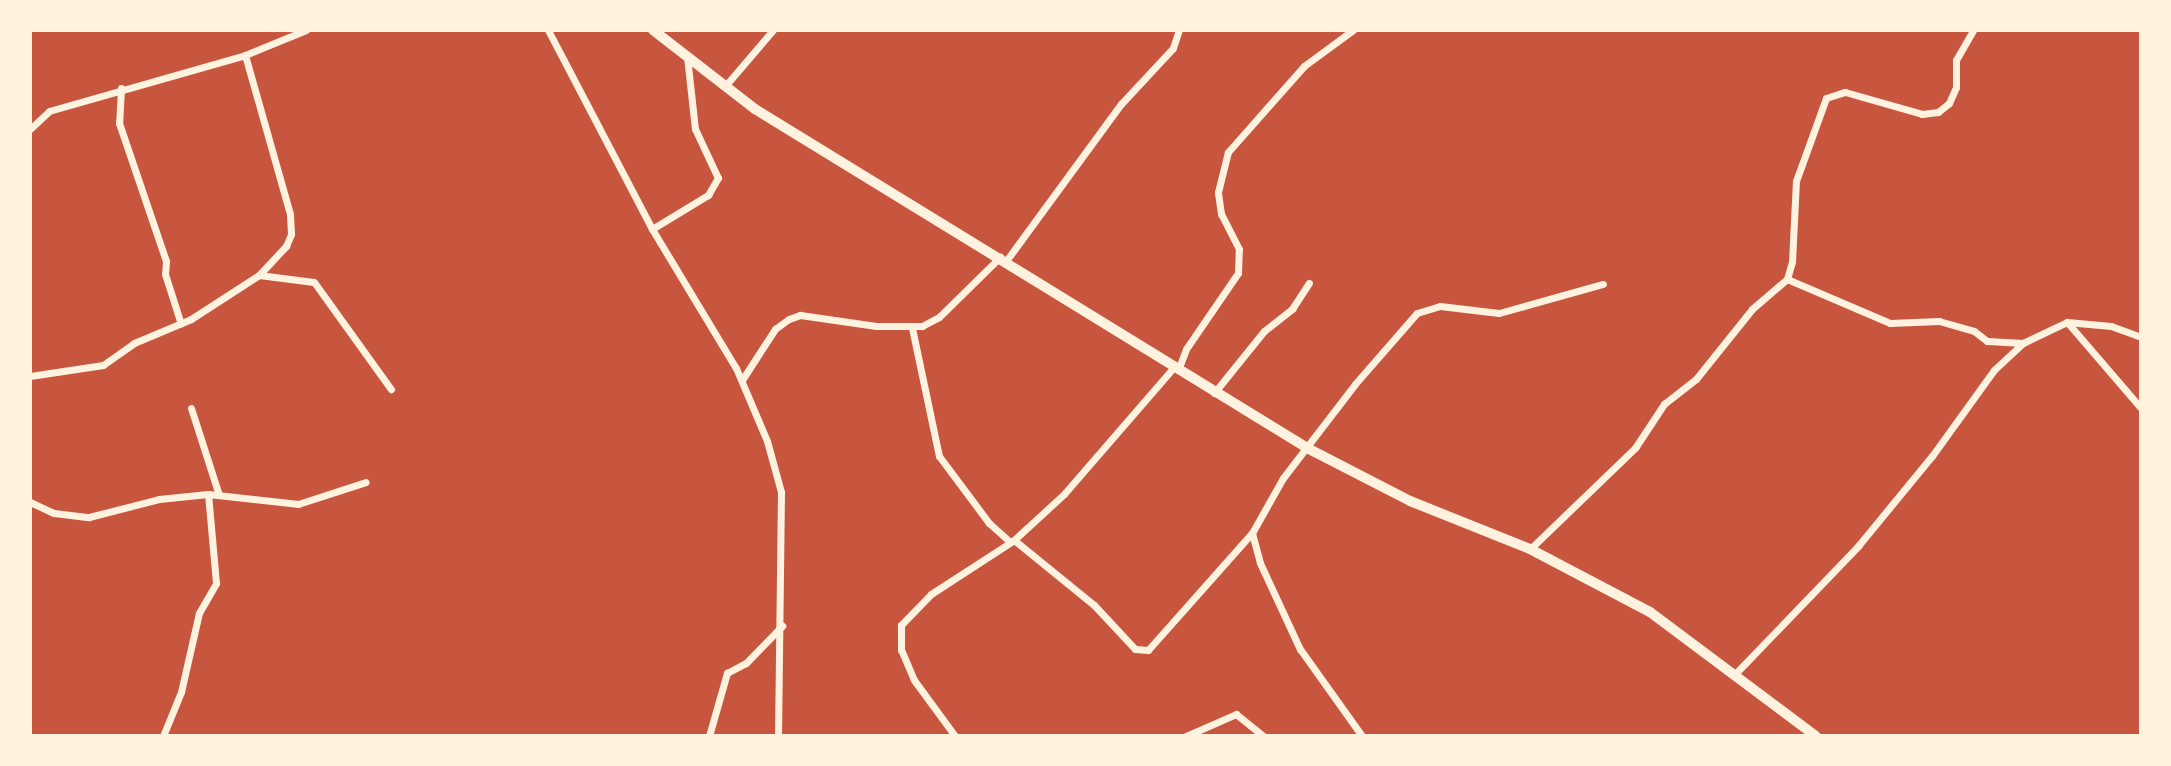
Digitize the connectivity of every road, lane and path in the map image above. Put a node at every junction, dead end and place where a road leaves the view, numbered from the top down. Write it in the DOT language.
graph roads {
  1 [pos="306,30"];
  2 [pos="548,30"];
  3 [pos="653,30"];
  4 [pos="773,30"];
  5 [pos="1179,30"];
  6 [pos="1353,30"];
  7 [pos="1973,30"];
  8 [pos="246,55"];
  9 [pos="687,55"];
  10 [pos="726,85"];
  11 [pos="121,88"];
  12 [pos="31,126"];
  13 [pos="652,229"];
  14 [pos="1003,259"];
  15 [pos="259,275"];
  16 [pos="1787,279"];
  17 [pos="1309,283"];
  18 [pos="1603,284"];
  19 [pos="2067,322"];
  20 [pos="181,324"];
  21 [pos="912,328"];
  22 [pos="2141,337"];
  23 [pos="2023,343"];
  24 [pos="1175,369"];
  25 [pos="30,376"];
  26 [pos="743,380"];
  27 [pos="391,388"];
  28 [pos="1214,393"];
  29 [pos="191,408"];
  30 [pos="2141,408"];
  31 [pos="1310,449"];
  32 [pos="366,482"];
  33 [pos="208,494"];
  34 [pos="219,495"];
  35 [pos="30,502"];
  36 [pos="1252,533"];
  37 [pos="1012,541"];
  38 [pos="1530,549"];
  39 [pos="783,625"];
  40 [pos="1735,674"];
  41 [pos="163,736"];
  42 [pos="709,736"];
  43 [pos="778,736"];
  44 [pos="955,736"];
  45 [pos="1186,736"];
  46 [pos="1263,736"];
  47 [pos="1362,736"];
  48 [pos="1816,736"];
  1 -- 8 [label="street"];
  2 -- 13 [label="street"];
  3 -- 9 [label="main road"];
  4 -- 10 [label="street"];
  5 -- 14 [label="street"];
  6 -- 24 [label="street"];
  7 -- 16 [label="street"];
  8 -- 11 [label="street"];
  8 -- 15 [label="street"];
  9 -- 10 [label="main road"];
  9 -- 13 [label="street"];
  10 -- 14 [label="main road"];
  11 -- 12 [label="street"];
  11 -- 20 [label="street"];
  13 -- 26 [label="street"];
  14 -- 21 [label="street"];
  14 -- 24 [label="main road"];
  15 -- 20 [label="street"];
  15 -- 27 [label="street"];
  16 -- 23 [label="street"];
  16 -- 38 [label="street"];
  17 -- 28 [label="street"];
  18 -- 31 [label="street"];
  19 -- 22 [label="street"];
  19 -- 23 [label="street"];
  19 -- 30 [label="street"];
  20 -- 25 [label="street"];
  21 -- 26 [label="street"];
  21 -- 37 [label="street"];
  23 -- 40 [label="street"];
  24 -- 28 [label="main road"];
  24 -- 37 [label="street"];
  26 -- 39 [label="street"];
  28 -- 31 [label="main road"];
  29 -- 34 [label="street"];
  31 -- 36 [label="street"];
  31 -- 38 [label="main road"];
  32 -- 34 [label="street"];
  33 -- 34 [label="street"];
  33 -- 35 [label="street"];
  33 -- 41 [label="street"];
  36 -- 37 [label="street"];
  36 -- 47 [label="street"];
  37 -- 44 [label="street"];
  38 -- 40 [label="main road"];
  39 -- 42 [label="street"];
  39 -- 43 [label="street"];
  40 -- 48 [label="main road"];
  45 -- 46 [label="street"];
}
